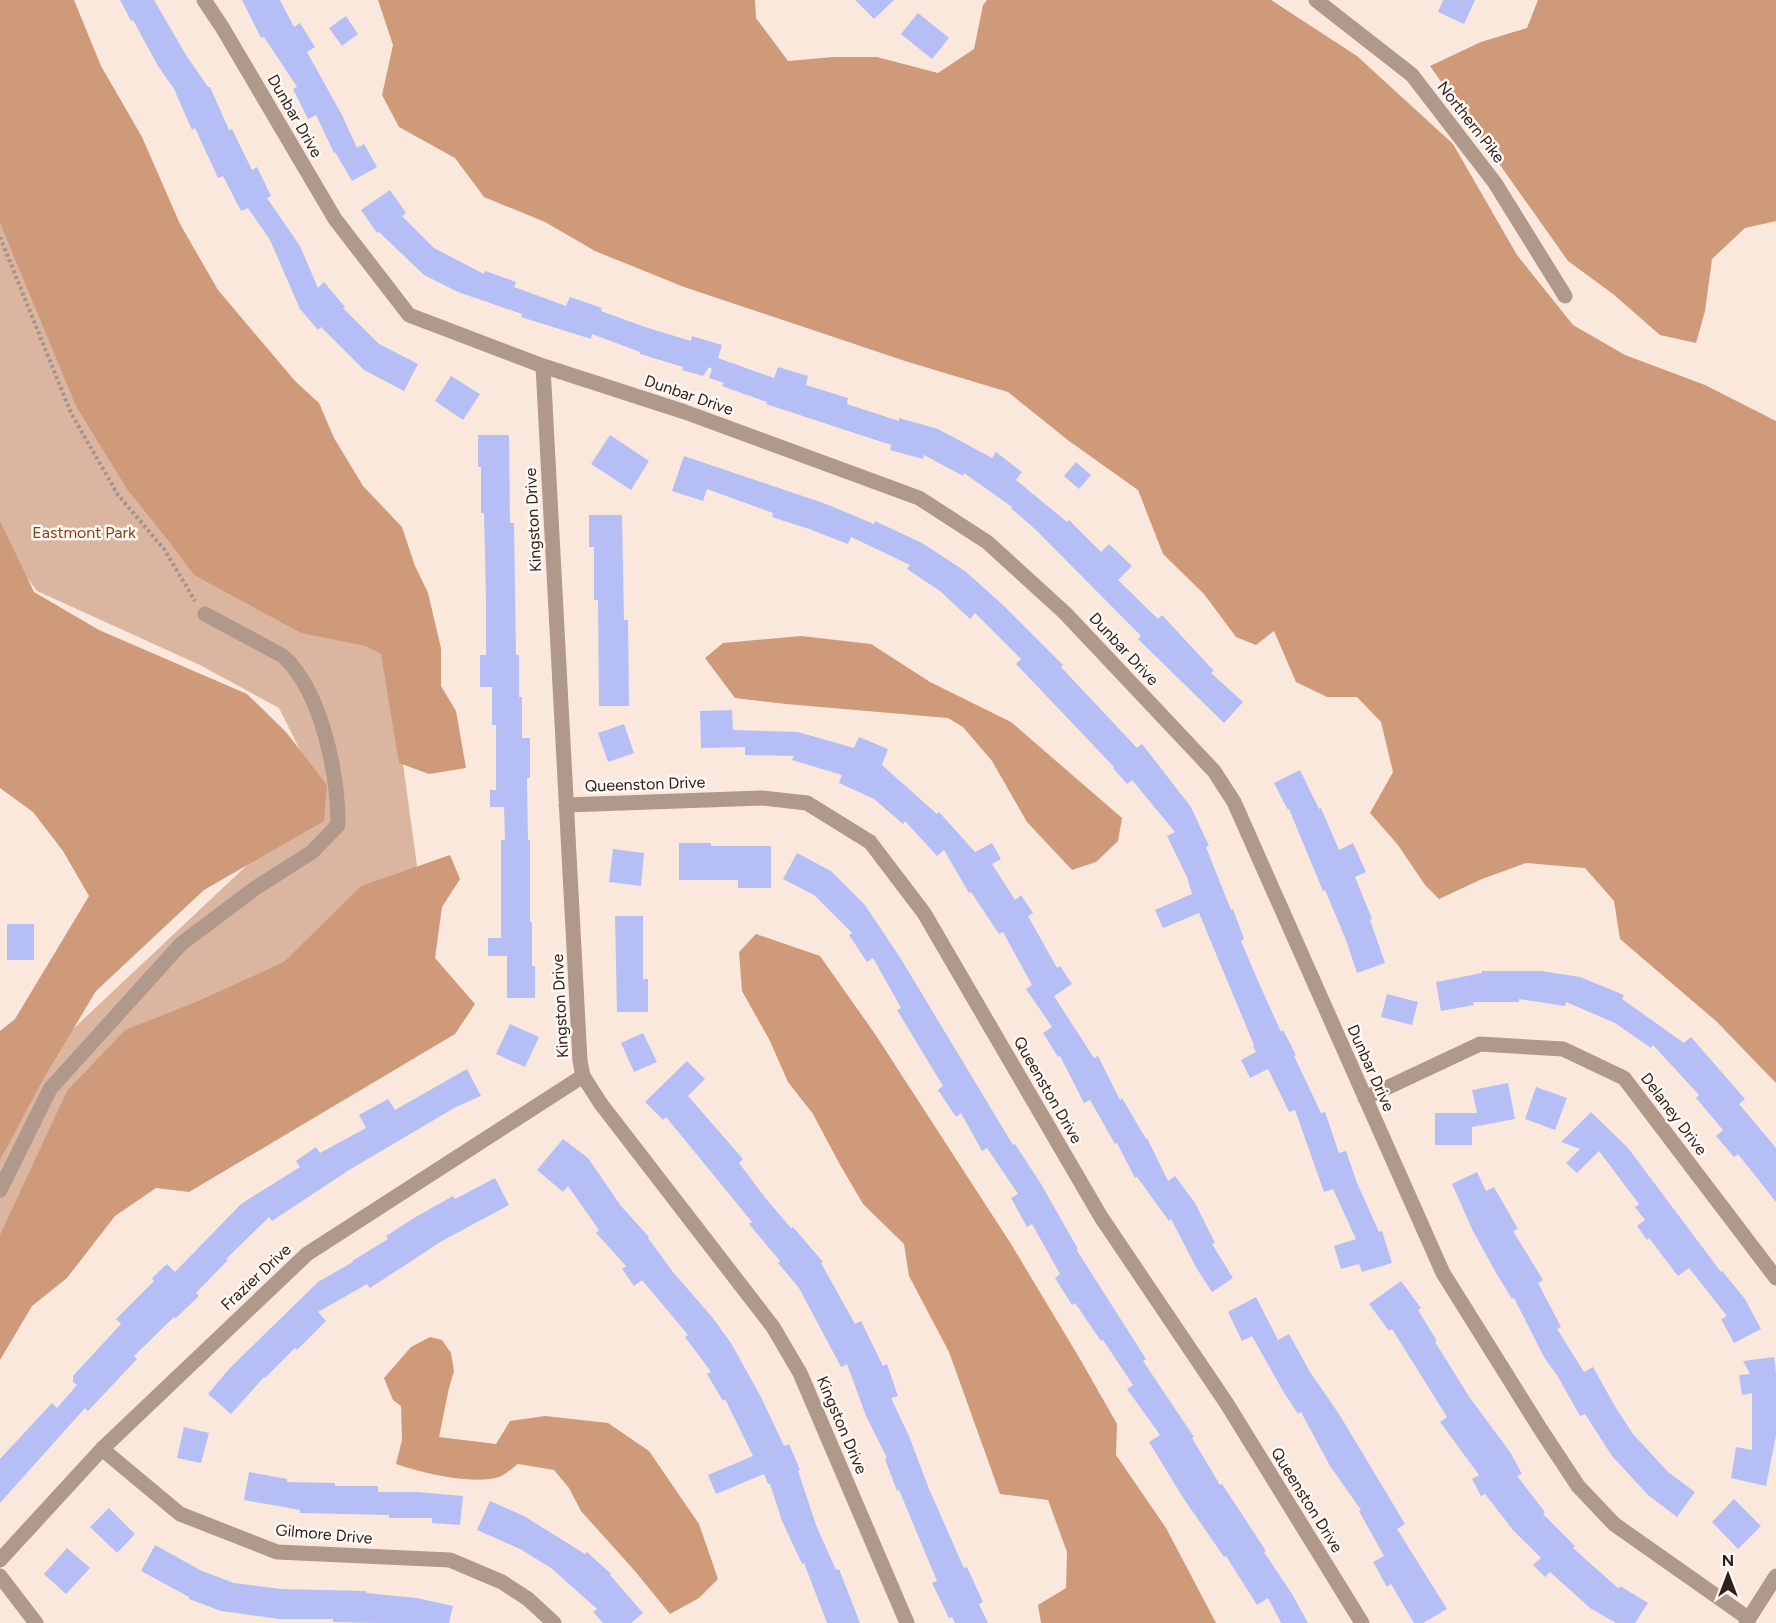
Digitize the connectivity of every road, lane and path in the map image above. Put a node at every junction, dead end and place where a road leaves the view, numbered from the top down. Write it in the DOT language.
graph roads {
  1 [pos="204,0"];
  2 [pos="1317,0"];
  3 [pos="0,237"];
  4 [pos="1565,296"];
  5 [pos="543,366"];
  6 [pos="205,614"];
  7 [pos="566,805"];
  8 [pos="583,1076"];
  9 [pos="1365,1098"];
  10 [pos="0,1190"];
  11 [pos="1776,1278"];
  12 [pos="102,1449"];
  13 [pos="0,1560"];
  14 [pos="0,1576"];
  15 [pos="1776,1576"];
  16 [pos="1748,1621"];
  17 [pos="36,1623"];
  18 [pos="554,1623"];
  19 [pos="907,1623"];
  20 [pos="1362,1623"];
  1 -- 5 [label="street, Dunbar Drive"];
  2 -- 4 [label="street, Northern Pike"];
  3 -- 6 [label="path"];
  5 -- 7 [label="street, Kingston Drive"];
  5 -- 9 [label="street, Dunbar Drive"];
  6 -- 10 [label="street"];
  7 -- 8 [label="street, Kingston Drive"];
  7 -- 20 [label="street, Queenston Drive"];
  8 -- 12 [label="street, Frazier Drive"];
  8 -- 19 [label="street, Kingston Drive"];
  9 -- 11 [label="street, Delaney Drive"];
  9 -- 16 [label="street, Dunbar Drive"];
  12 -- 13 [label="street, Frazier Drive"];
  12 -- 18 [label="street, Gilmore Drive"];
  14 -- 17 [label="street"];
  15 -- 16 [label="street"];
}
